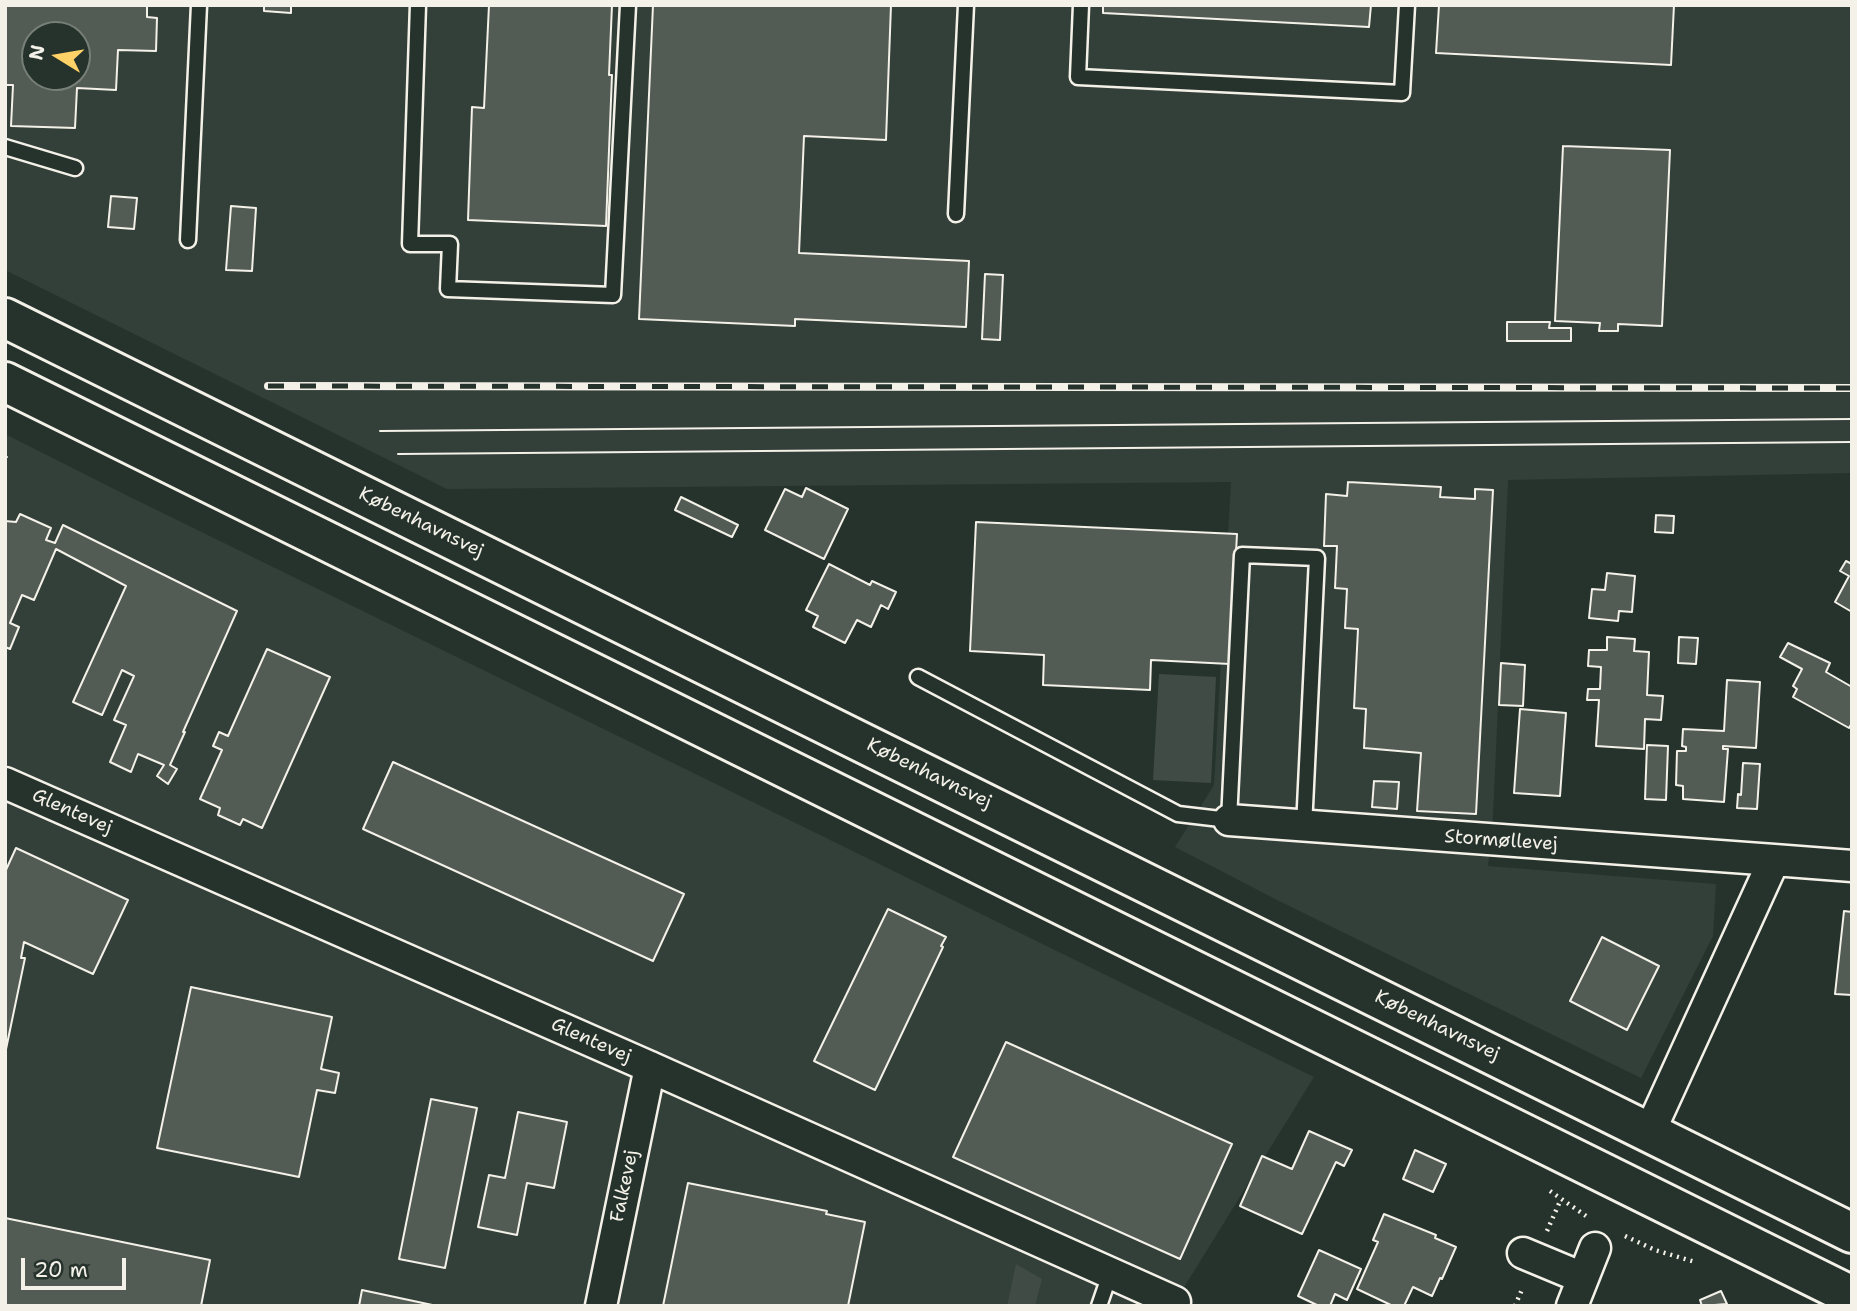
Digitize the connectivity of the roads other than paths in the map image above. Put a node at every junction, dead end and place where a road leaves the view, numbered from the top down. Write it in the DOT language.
graph roads {
  1 [pos="199,5"];
  2 [pos="418,5"];
  3 [pos="628,5"];
  4 [pos="966,5"];
  5 [pos="1081,5"];
  6 [pos="1406,5"];
  7 [pos="5,147"];
  8 [pos="75,168"];
  9 [pos="956,214"];
  10 [pos="188,240"];
  11 [pos="5,317"];
  12 [pos="5,382"];
  13 [pos="918,677"];
  14 [pos="5,783"];
  15 [pos="1229,820"];
  16 [pos="1304,827"];
  17 [pos="1774,860"];
  18 [pos="1852,866"];
  19 [pos="650,1067"];
  20 [pos="1650,1131"];
  21 [pos="1852,1233"];
  22 [pos="1595,1248"];
  23 [pos="1523,1253"];
  24 [pos="1110,1274"];
  25 [pos="1583,1278"];
  26 [pos="1852,1296"];
  27 [pos="1175,1302"];
  28 [pos="601,1306"];
  29 [pos="1099,1306"];
  30 [pos="1572,1306"];
  1 -- 10 [label="lane"];
  2 -- 3 [label="lane"];
  4 -- 9 [label="lane"];
  5 -- 6 [label="lane"];
  7 -- 8 [label="lane"];
  11 -- 20 [label="main road, Københavnsvej"];
  12 -- 26 [label="main road"];
  13 -- 15 [label="lane"];
  14 -- 19 [label="street, Glentevej"];
  15 -- 16 [label="street, Stormøllevej"];
  15 -- 16 [label="lane"];
  16 -- 17 [label="street, Stormøllevej"];
  17 -- 18 [label="street, Stormøllevej"];
  17 -- 20 [label="street"];
  19 -- 24 [label="street, Glentevej"];
  19 -- 28 [label="street, Falkevej"];
  20 -- 21 [label="main road, Københavnsvej"];
  22 -- 25 [label="street"];
  23 -- 25 [label="street"];
  24 -- 27 [label="street, Glentevej"];
  24 -- 29 [label="lane"];
  25 -- 30 [label="street"];
}
